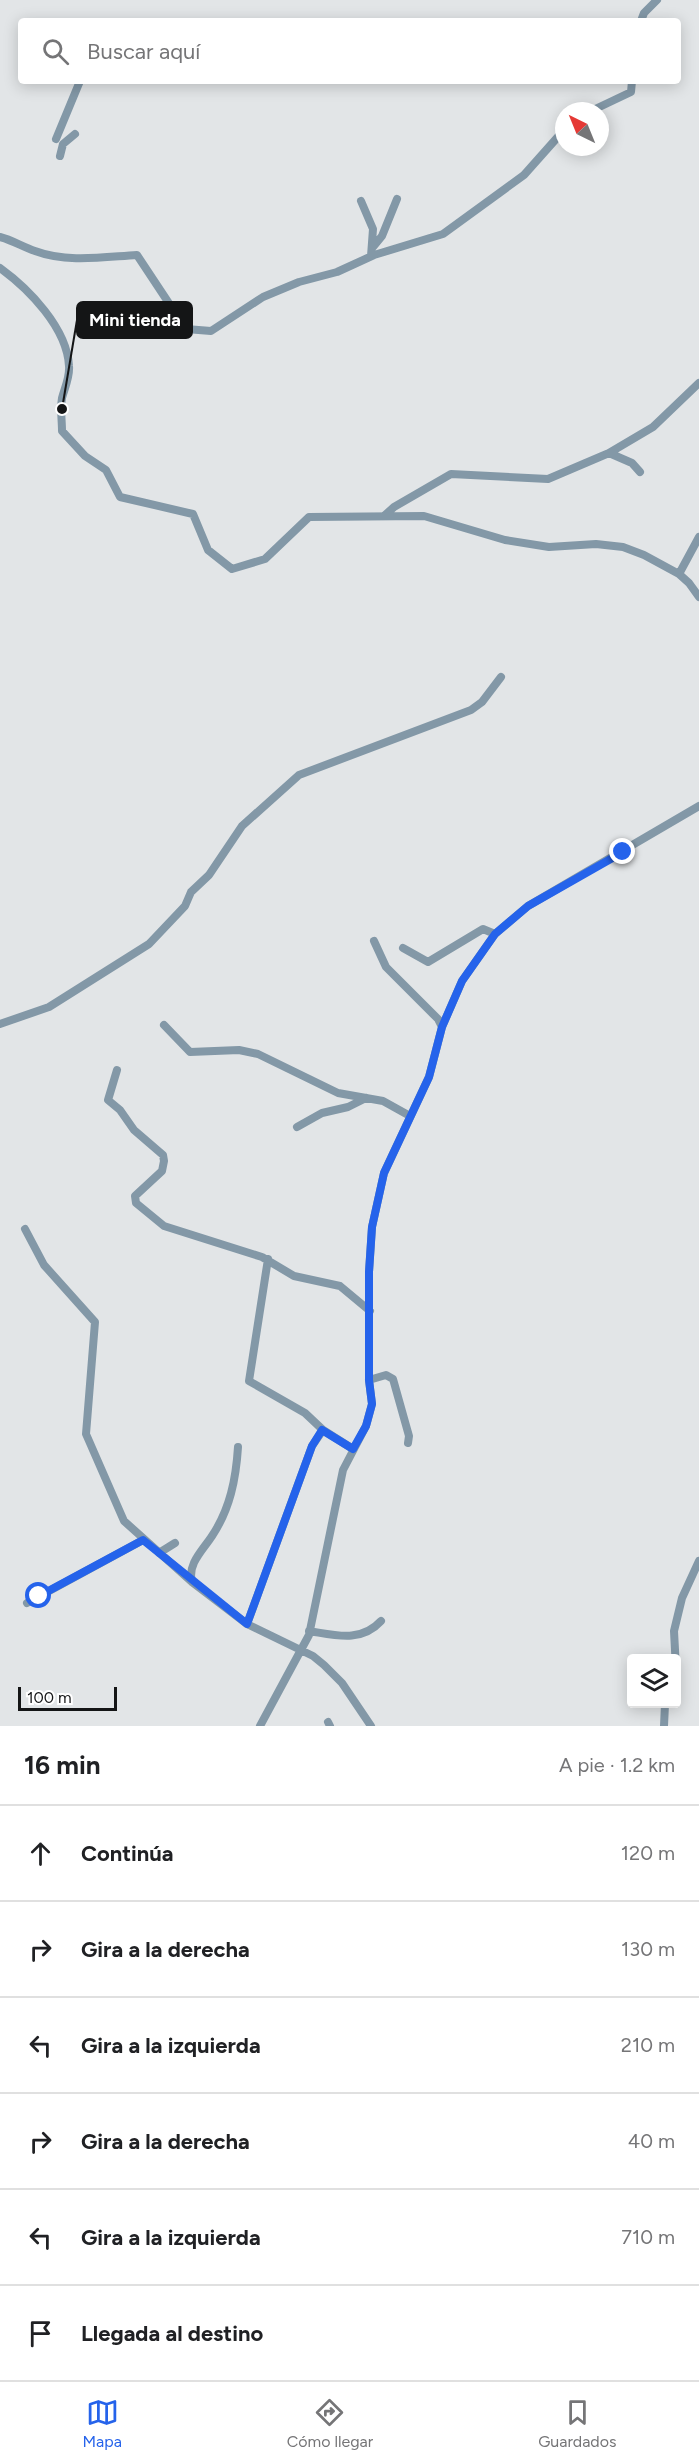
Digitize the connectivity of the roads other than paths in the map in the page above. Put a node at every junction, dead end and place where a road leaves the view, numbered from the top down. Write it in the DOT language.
graph roads {
  1 [pos="657,0"];
  2 [pos="642,18"];
  3 [pos="80,84"];
  4 [pos="631,84"];
  5 [pos="609,102"];
  6 [pos="75,134"];
  7 [pos="56,139"];
  8 [pos="555,140"];
  9 [pos="60,156"];
  10 [pos="397,199"];
  11 [pos="361,201"];
  12 [pos="0,237"];
  13 [pos="372,252"];
  14 [pos="0,268"];
  15 [pos="699,383"];
  16 [pos="609,453"];
  17 [pos="640,472"];
  18 [pos="384,516"];
  19 [pos="699,537"];
  20 [pos="678,574"];
  21 [pos="699,597"];
  22 [pos="501,677"];
  23 [pos="699,806"];
  24 [pos="495,934"];
  25 [pos="374,941"];
  26 [pos="403,948"];
  27 [pos="0,1024"];
  28 [pos="164,1025"];
  29 [pos="442,1027"];
  30 [pos="117,1070"];
  31 [pos="366,1098"];
  32 [pos="410,1116"];
  33 [pos="297,1127"];
  34 [pos="25,1229"];
  35 [pos="268,1259"];
  36 [pos="370,1311"];
  37 [pos="369,1380"];
  38 [pos="322,1430"];
  39 [pos="408,1443"];
  40 [pos="238,1447"];
  41 [pos="353,1449"];
  42 [pos="107,1507"];
  43 [pos="118,1509"];
  44 [pos="143,1540"];
  45 [pos="175,1543"];
  46 [pos="159,1553"];
  47 [pos="699,1561"];
  48 [pos="192,1582"];
  49 [pos="27,1603"];
  50 [pos="381,1621"];
  51 [pos="247,1624"];
  52 [pos="309,1631"];
  53 [pos="302,1651"];
  54 [pos="675,1654"];
  55 [pos="665,1708"];
  56 [pos="260,1726"];
  57 [pos="371,1726"];
  58 [pos="664,1726"];
  1 -- 2 [label="street"];
  3 -- 7 [label="street"];
  4 -- 5 [label="street"];
  6 -- 9 [label="street"];
  8 -- 13 [label="street"];
  10 -- 13 [label="street"];
  11 -- 13 [label="street"];
  12 -- 13 [label="street"];
  14 -- 18 [label="street"];
  15 -- 16 [label="street"];
  16 -- 17 [label="street"];
  16 -- 18 [label="street"];
  18 -- 20 [label="street"];
  19 -- 20 [label="street"];
  20 -- 21 [label="street"];
  22 -- 27 [label="street"];
  23 -- 24 [label="street"];
  24 -- 26 [label="street"];
  24 -- 29 [label="street"];
  25 -- 29 [label="street"];
  28 -- 31 [label="street"];
  29 -- 32 [label="street"];
  30 -- 35 [label="street"];
  31 -- 32 [label="street"];
  31 -- 33 [label="street"];
  32 -- 36 [label="street"];
  34 -- 43 [label="street"];
  35 -- 36 [label="street"];
  35 -- 38 [label="street"];
  36 -- 37 [label="street"];
  37 -- 39 [label="street"];
  37 -- 41 [label="street"];
  38 -- 41 [label="street"];
  38 -- 51 [label="street"];
  40 -- 48 [label="street"];
  41 -- 52 [label="street"];
  42 -- 43 [label="street"];
  43 -- 44 [label="street"];
  44 -- 46 [label="street"];
  44 -- 49 [label="street"];
  45 -- 46 [label="street"];
  46 -- 48 [label="street"];
  47 -- 54 [label="street"];
  48 -- 51 [label="street"];
  50 -- 52 [label="street"];
  51 -- 53 [label="street"];
  52 -- 53 [label="street"];
  53 -- 56 [label="street"];
  53 -- 57 [label="street"];
  55 -- 58 [label="street"];
}
